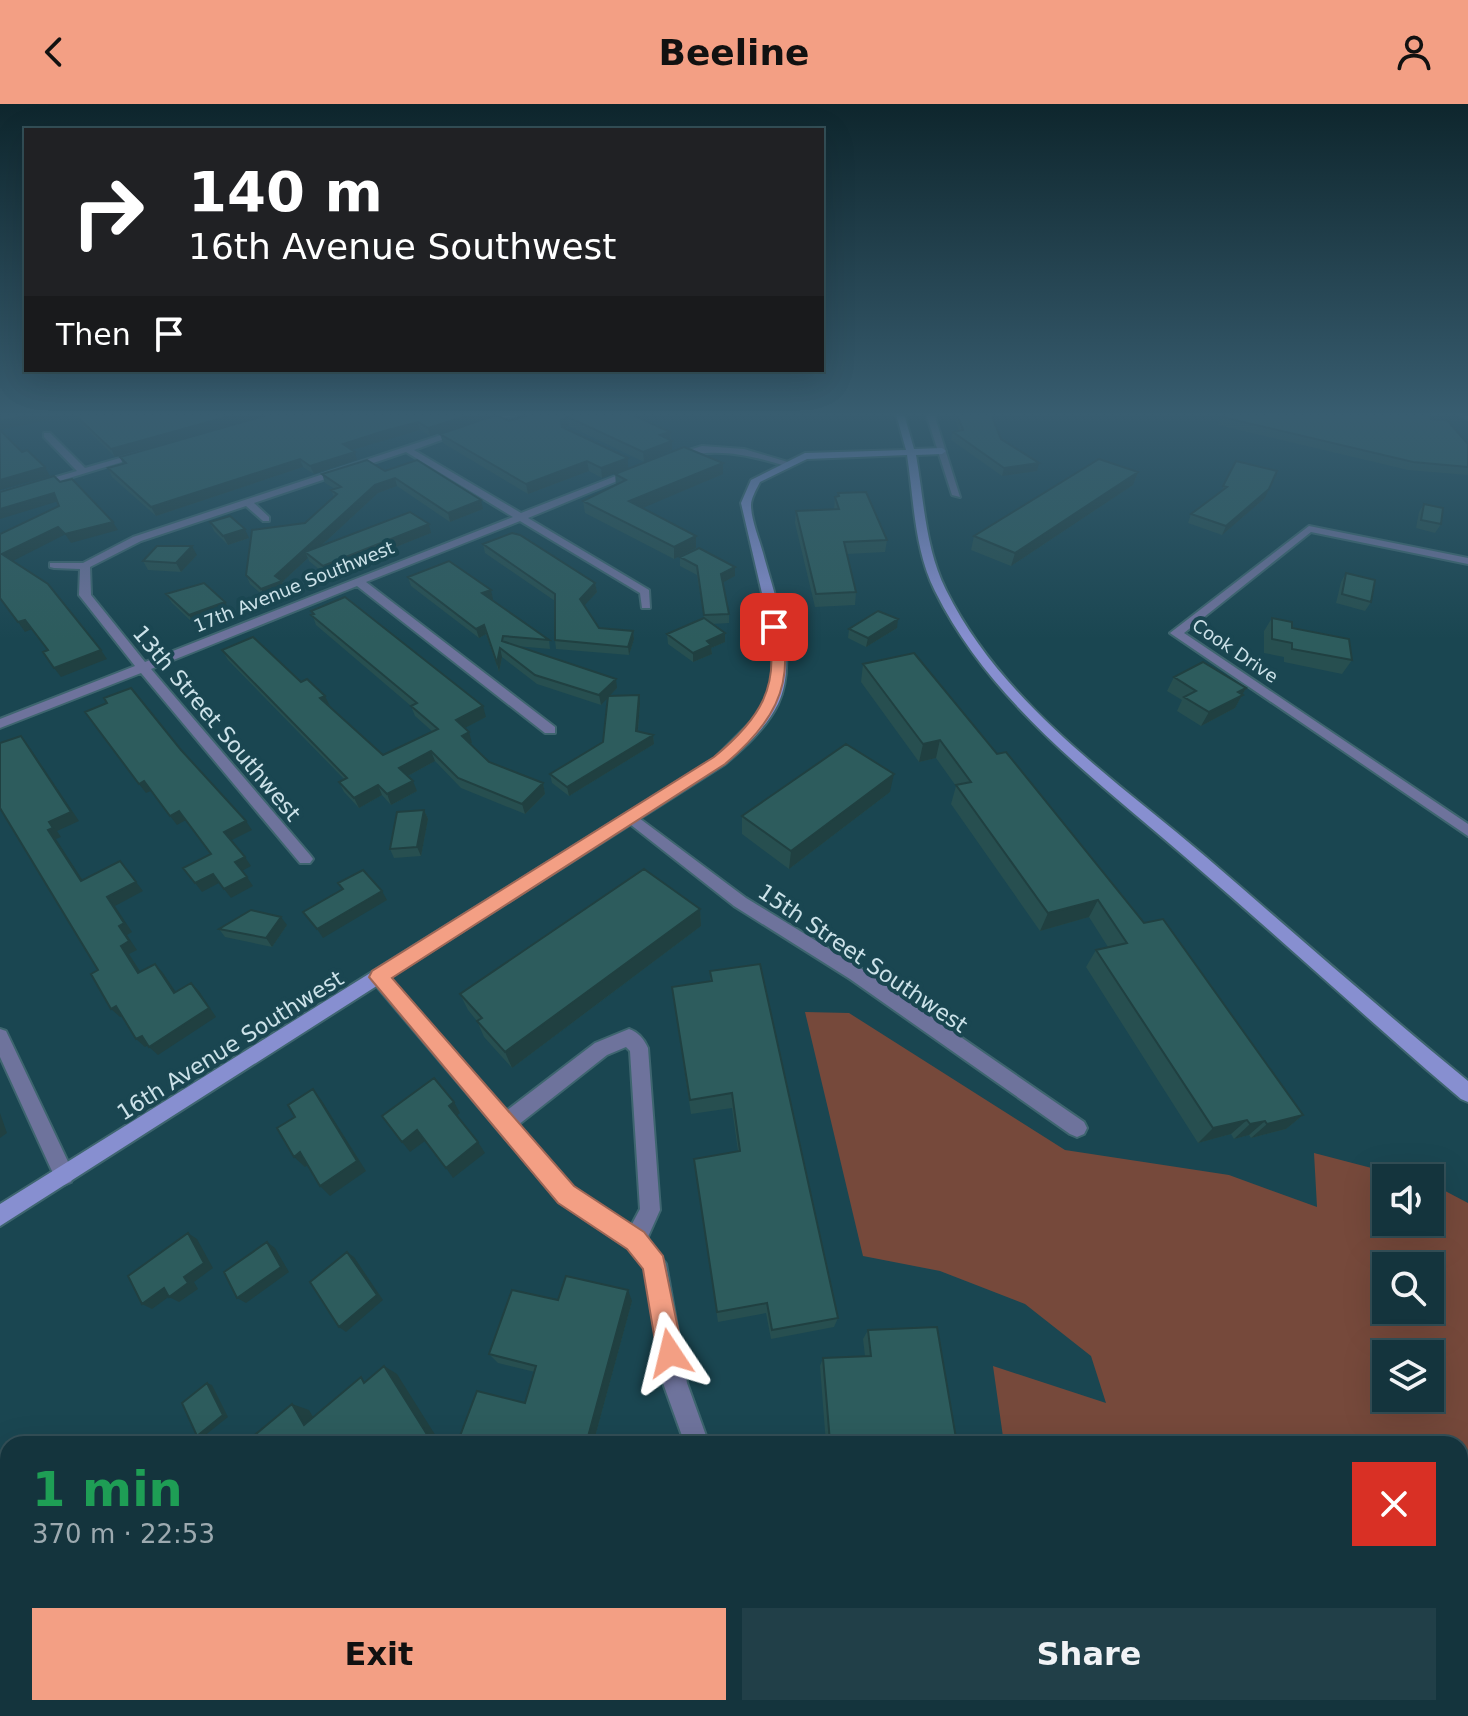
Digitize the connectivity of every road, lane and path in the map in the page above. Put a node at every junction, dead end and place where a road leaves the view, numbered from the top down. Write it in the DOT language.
graph roads {
  1 [pos="23,489"];
  2 [pos="286,489"];
  3 [pos="474,489"];
  4 [pos="590,489"];
  5 [pos="752,489"];
  6 [pos="915,489"];
  7 [pos="955,489"];
  8 [pos="957,495"];
  9 [pos="0,496"];
  10 [pos="247,502"];
  11 [pos="520,517"];
  12 [pos="266,519"];
  13 [pos="1468,561"];
  14 [pos="54,565"];
  15 [pos="85,566"];
  16 [pos="357,581"];
  17 [pos="646,606"];
  18 [pos="145,666"];
  19 [pos="0,724"];
  20 [pos="550,730"];
  21 [pos="631,817"];
  22 [pos="1468,831"];
  23 [pos="305,859"];
  24 [pos="379,977"];
  25 [pos="0,1037"];
  26 [pos="1468,1093"];
  27 [pos="507,1122"];
  28 [pos="1077,1128"];
  29 [pos="64,1175"];
  30 [pos="0,1216"];
  31 [pos="635,1241"];
  32 [pos="694,1436"];
  1 -- 9 [label="street"];
  2 -- 10 [label="street"];
  3 -- 11 [label="street"];
  4 -- 11 [label="street, 17th Avenue Southwest"];
  5 -- 21 [label="street, 16th Avenue Southwest"];
  6 -- 26 [label="street"];
  7 -- 8 [label="street"];
  10 -- 12 [label="street"];
  10 -- 15 [label="street"];
  11 -- 16 [label="street, 17th Avenue Southwest"];
  11 -- 17 [label="street"];
  13 -- 22 [label="street, Cook Drive"];
  14 -- 15 [label="street"];
  15 -- 18 [label="street, 13th Street Southwest"];
  16 -- 18 [label="street, 17th Avenue Southwest"];
  16 -- 20 [label="street"];
  18 -- 19 [label="street, 17th Avenue Southwest"];
  18 -- 23 [label="street, 13th Street Southwest"];
  21 -- 24 [label="street, 16th Avenue Southwest"];
  21 -- 28 [label="street, 15th Street Southwest"];
  24 -- 27 [label="street"];
  24 -- 29 [label="street, 16th Avenue Southwest"];
  25 -- 29 [label="street"];
  27 -- 31 [label="street"];
  27 -- 31 [label="street"];
  29 -- 30 [label="street, 16th Avenue Southwest"];
  31 -- 32 [label="street"];
}
